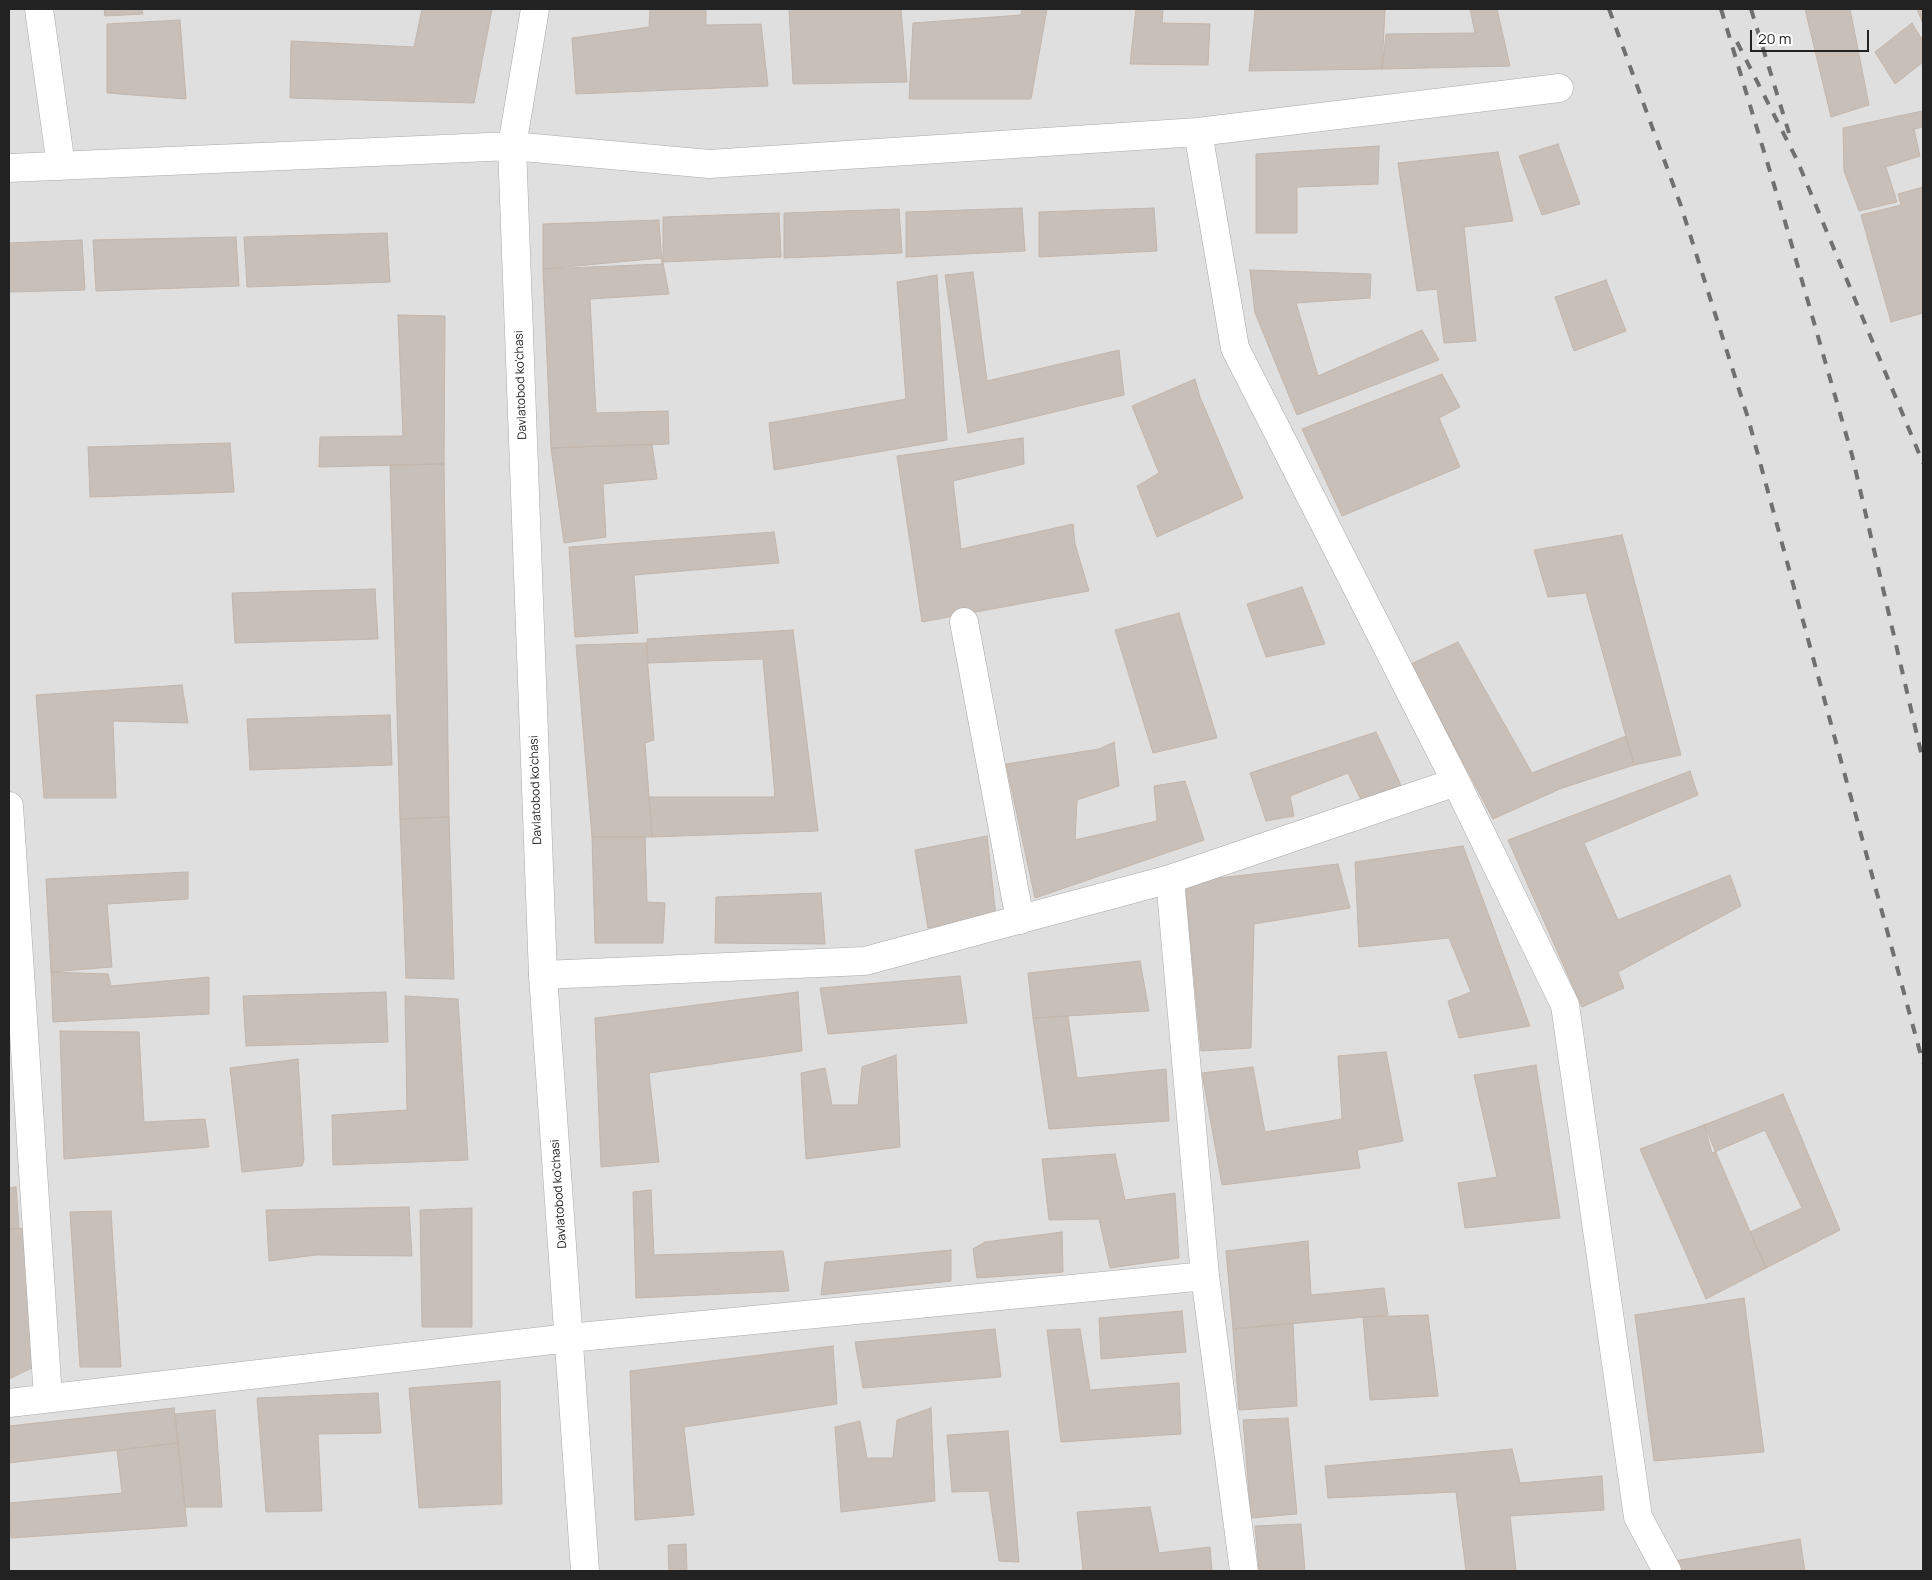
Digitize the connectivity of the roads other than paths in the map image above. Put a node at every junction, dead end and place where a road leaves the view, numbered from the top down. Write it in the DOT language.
graph roads {
  1 [pos="39,9"];
  2 [pos="536,9"];
  3 [pos="1559,88"];
  4 [pos="1198,132"];
  5 [pos="512,146"];
  6 [pos="61,166"];
  7 [pos="9,168"];
  8 [pos="964,622"];
  9 [pos="1456,782"];
  10 [pos="9,806"];
  11 [pos="1170,880"];
  12 [pos="1020,920"];
  13 [pos="543,975"];
  14 [pos="1205,1276"];
  15 [pos="569,1338"];
  16 [pos="48,1398"];
  17 [pos="9,1403"];
  18 [pos="585,1571"];
  19 [pos="1244,1571"];
  20 [pos="1667,1571"];
  1 -- 6 [label="street"];
  2 -- 5 [label="street, Davlatobod ko'chasi"];
  3 -- 4 [label="street"];
  4 -- 5 [label="street"];
  4 -- 9 [label="street"];
  5 -- 6 [label="street"];
  5 -- 13 [label="street, Davlatobod ko'chasi"];
  6 -- 7 [label="street"];
  8 -- 12 [label="street"];
  9 -- 11 [label="street"];
  9 -- 20 [label="street"];
  10 -- 16 [label="street"];
  11 -- 12 [label="street"];
  11 -- 14 [label="street"];
  12 -- 13 [label="street"];
  13 -- 15 [label="street, Davlatobod ko'chasi"];
  14 -- 15 [label="street"];
  14 -- 19 [label="street"];
  15 -- 16 [label="street"];
  15 -- 18 [label="street, Davlatobod ko'chasi"];
  16 -- 17 [label="street"];
}
